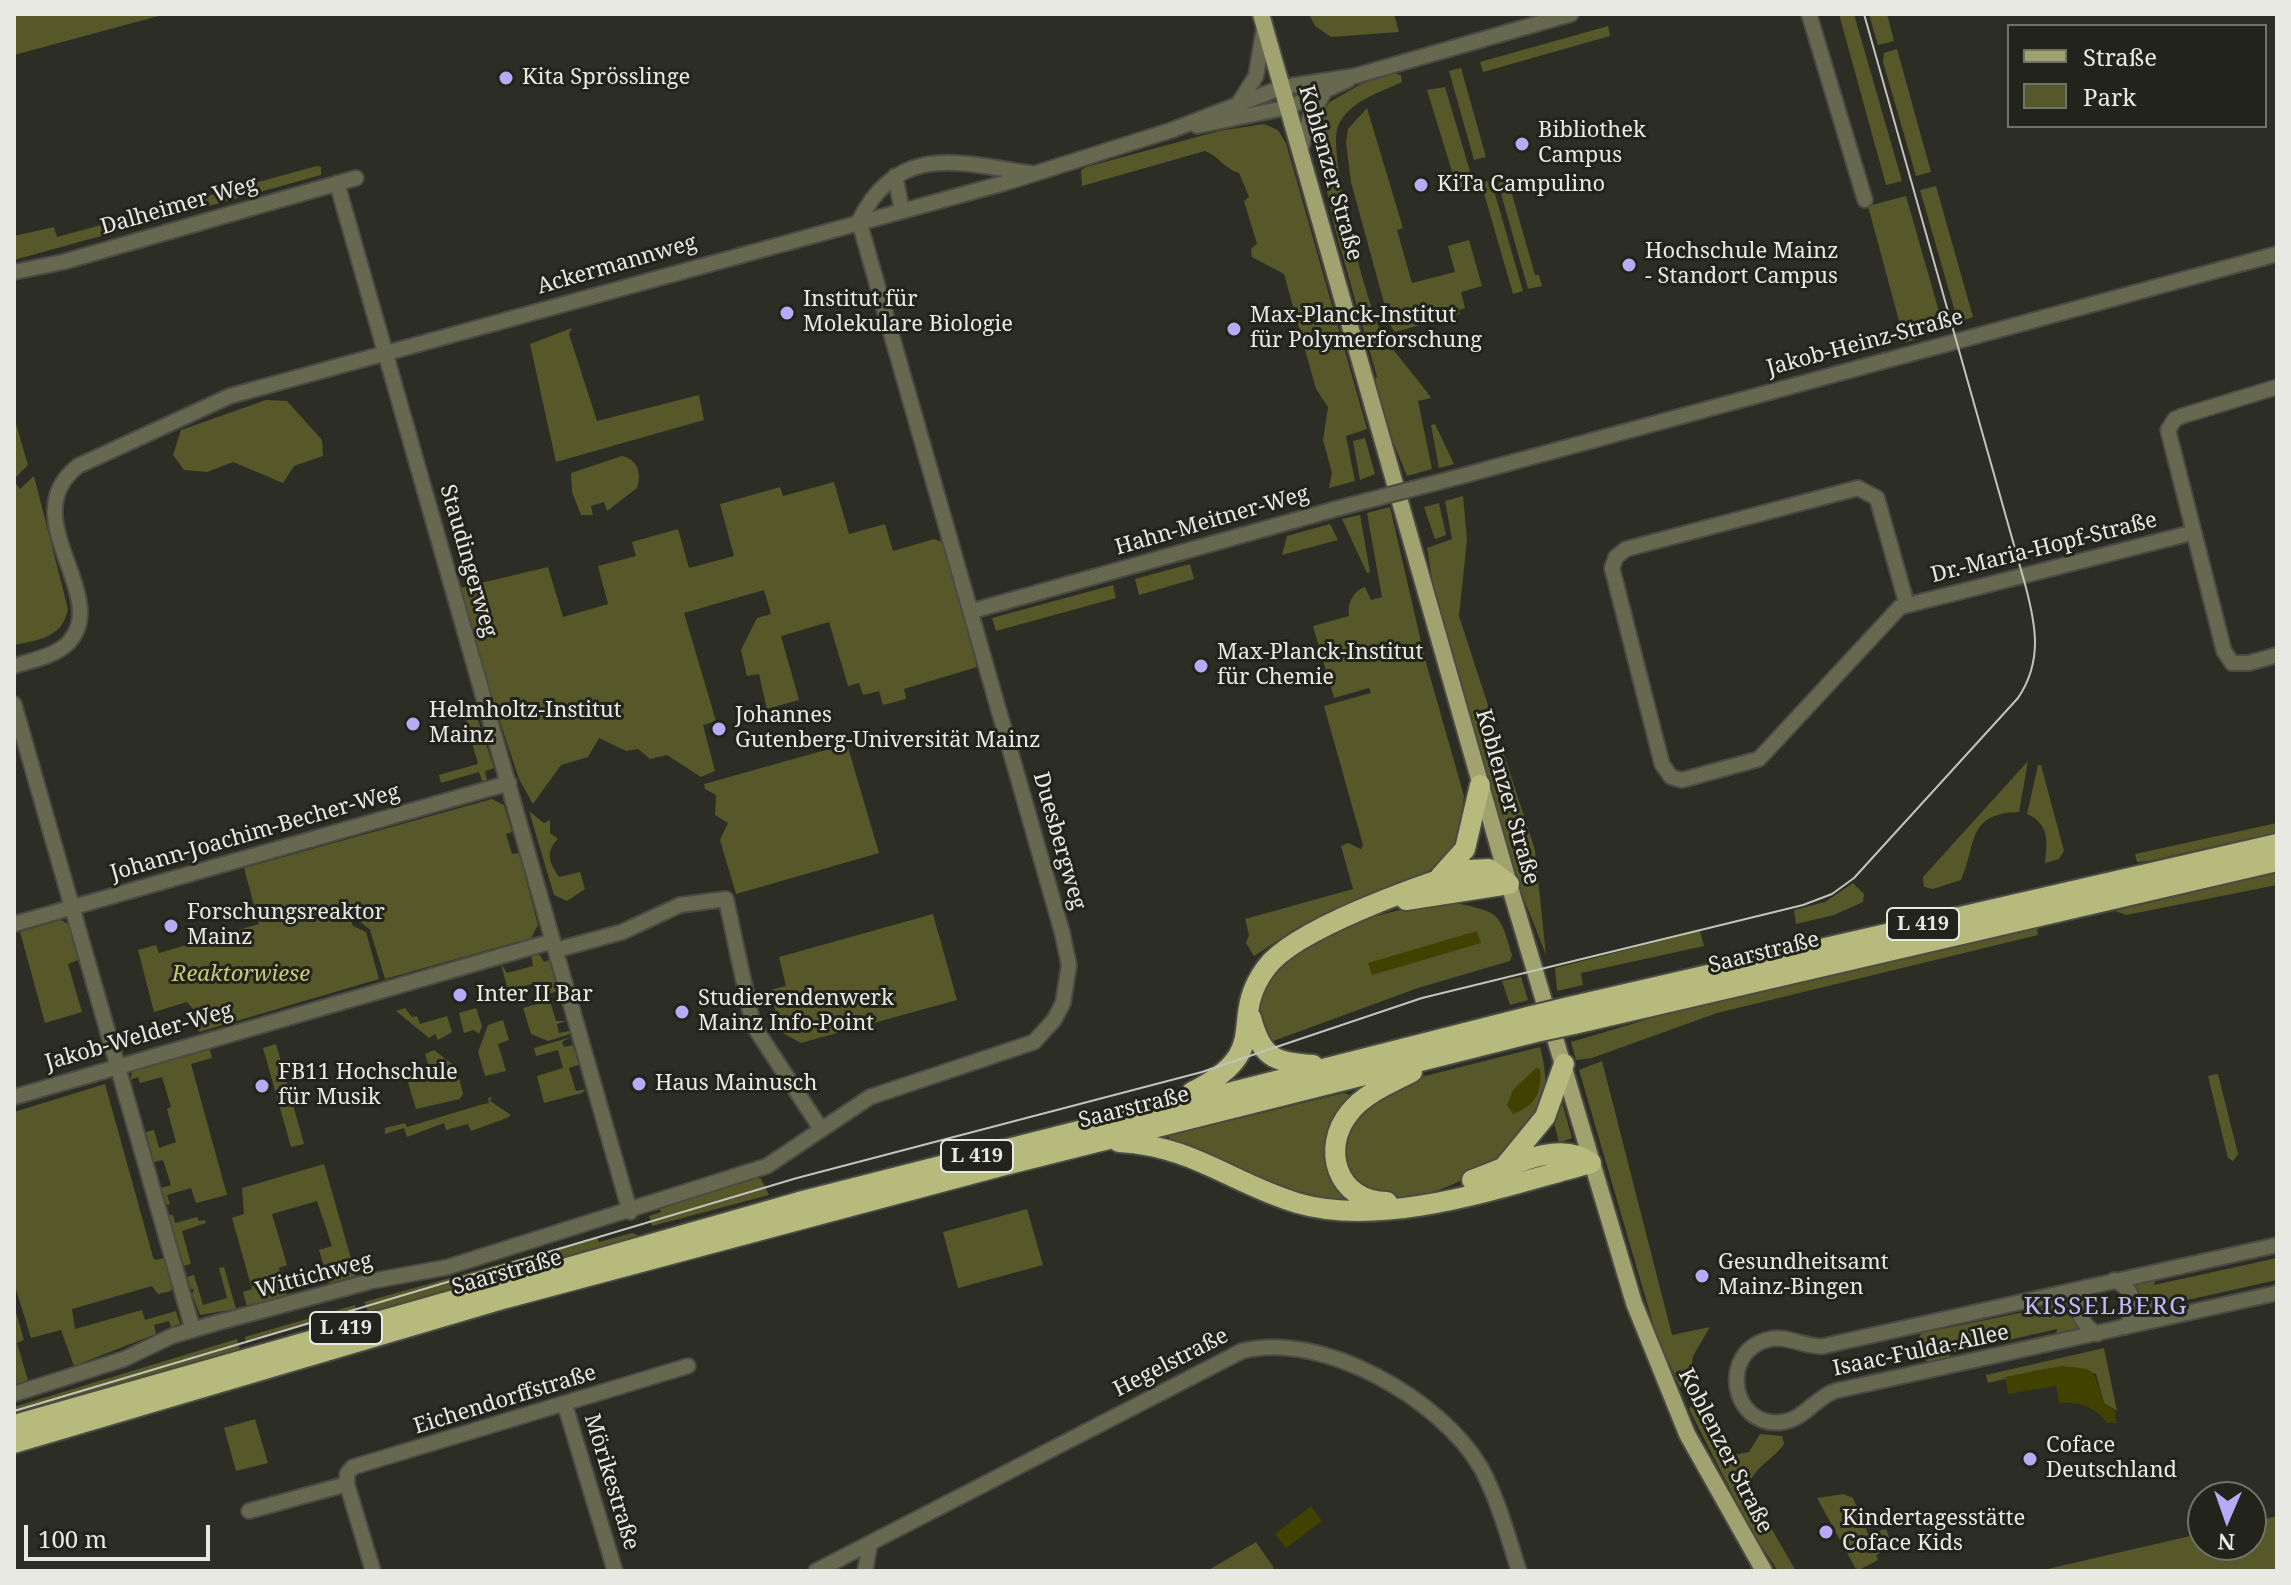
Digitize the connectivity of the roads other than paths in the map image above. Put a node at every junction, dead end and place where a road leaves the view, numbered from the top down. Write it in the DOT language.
graph roads {
  1 [pos="1571,14"];
  2 [pos="1809,14"];
  3 [pos="1262,20"];
  4 [pos="1355,76"];
  5 [pos="1283,87"];
  6 [pos="1323,94"];
  7 [pos="1240,101"];
  8 [pos="1289,107"];
  9 [pos="1172,130"];
  10 [pos="1301,148"];
  11 [pos="1035,173"];
  12 [pos="895,176"];
  13 [pos="356,178"];
  14 [pos="337,183"];
  15 [pos="1865,200"];
  16 [pos="902,210"];
  17 [pos="859,221"];
  18 [pos="2277,254"];
  19 [pos="14,272"];
  20 [pos="386,352"];
  21 [pos="2277,387"];
  22 [pos="1461,476"];
  23 [pos="2191,533"];
  24 [pos="1907,605"];
  25 [pos="972,611"];
  26 [pos="2277,655"];
  27 [pos="14,666"];
  28 [pos="14,704"];
  29 [pos="509,783"];
  30 [pos="1480,785"];
  31 [pos="2277,844"];
  32 [pos="2277,861"];
  33 [pos="1438,879"];
  34 [pos="1509,884"];
  35 [pos="1386,902"];
  36 [pos="72,908"];
  37 [pos="14,924"];
  38 [pos="554,946"];
  39 [pos="1250,1013"];
  40 [pos="1572,1016"];
  41 [pos="1534,1024"];
  42 [pos="1448,1054"];
  43 [pos="1564,1064"];
  44 [pos="1329,1066"];
  45 [pos="117,1067"];
  46 [pos="14,1097"];
  47 [pos="1156,1110"];
  48 [pos="821,1129"];
  49 [pos="1103,1141"];
  50 [pos="1591,1163"];
  51 [pos="1501,1170"];
  52 [pos="630,1212"];
  53 [pos="2277,1245"];
  54 [pos="2114,1280"];
  55 [pos="2087,1287"];
  56 [pos="2277,1293"];
  57 [pos="2125,1327"];
  58 [pos="193,1330"];
  59 [pos="2097,1334"];
  60 [pos="688,1366"];
  61 [pos="14,1394"];
  62 [pos="565,1405"];
  63 [pos="14,1425"];
  64 [pos="14,1443"];
  65 [pos="347,1484"];
  66 [pos="249,1511"];
  67 [pos="870,1543"];
  68 [pos="373,1571"];
  69 [pos="615,1571"];
  70 [pos="816,1571"];
  71 [pos="865,1571"];
  72 [pos="1519,1571"];
  73 [pos="1764,1571"];
  1 -- 4 [label="street"];
  2 -- 15 [label="street"];
  3 -- 5 [label="main road, Koblenzer Straße"];
  3 -- 7 [label="street"];
  4 -- 5 [label="street, Ackermannweg"];
  4 -- 6 [label="street, Ackermannweg"];
  5 -- 7 [label="street, Ackermannweg"];
  5 -- 8 [label="main road, Koblenzer Straße"];
  6 -- 8 [label="street, Ackermannweg"];
  6 -- 10 [label="street"];
  7 -- 9 [label="street, Ackermannweg"];
  8 -- 9 [label="street, Ackermannweg"];
  8 -- 10 [label="main road, Koblenzer Straße"];
  9 -- 11 [label="street, Ackermannweg"];
  10 -- 30 [label="main road, Koblenzer Straße"];
  11 -- 12 [label="street, Ackermannweg"];
  11 -- 16 [label="street, Ackermannweg"];
  12 -- 16 [label="street"];
  12 -- 17 [label="street"];
  13 -- 14 [label="street, Dalheimer Weg"];
  14 -- 19 [label="street, Dalheimer Weg"];
  14 -- 20 [label="street, Staudingerweg"];
  16 -- 17 [label="street, Ackermannweg"];
  17 -- 20 [label="street, Ackermannweg"];
  17 -- 25 [label="street, Duesbergweg"];
  18 -- 22 [label="street, Jakob-Heinz-Straße"];
  20 -- 27 [label="street, Ackermannweg"];
  20 -- 29 [label="street, Staudingerweg"];
  21 -- 23 [label="street, Dr.-Maria-Hopf-Straße"];
  22 -- 25 [label="street, Hahn-Meitner-Weg, bridge"];
  23 -- 24 [label="street, Dr.-Maria-Hopf-Straße"];
  23 -- 26 [label="street, Dr.-Maria-Hopf-Straße"];
  24 -- 24 [label="street, Dr.-Maria-Hopf-Straße"];
  25 -- 48 [label="street, Duesbergweg"];
  28 -- 36 [label="street"];
  29 -- 36 [label="street, Johann-Joachim-Becher-Weg"];
  29 -- 38 [label="street, Staudingerweg"];
  30 -- 33 [label="highway"];
  30 -- 34 [label="main road, Koblenzer Straße"];
  31 -- 40 [label="highway, Saarstraße / L 419"];
  32 -- 40 [label="highway, Saarstraße / L 419"];
  33 -- 34 [label="highway"];
  33 -- 35 [label="highway"];
  34 -- 35 [label="highway"];
  34 -- 43 [label="main road, Koblenzer Straße"];
  35 -- 39 [label="highway"];
  36 -- 37 [label="street, Johann-Joachim-Becher-Weg"];
  36 -- 45 [label="street"];
  38 -- 45 [label="street, Jakob-Welder-Weg"];
  38 -- 48 [label="street"];
  38 -- 52 [label="street, Staudingerweg"];
  39 -- 44 [label="highway"];
  39 -- 47 [label="highway"];
  40 -- 41 [label="highway, Saarstraße / L 419, bridge"];
  41 -- 42 [label="highway, Saarstraße / L 419"];
  41 -- 44 [label="highway, Saarstraße / L 419"];
  42 -- 49 [label="highway, Saarstraße / L 419"];
  42 -- 51 [label="highway"];
  43 -- 50 [label="main road, Koblenzer Straße"];
  43 -- 51 [label="highway"];
  44 -- 47 [label="highway, Saarstraße / L 419"];
  45 -- 46 [label="street, Jakob-Welder-Weg"];
  45 -- 58 [label="street"];
  47 -- 63 [label="highway, Saarstraße / L 419"];
  48 -- 52 [label="street, Duesbergweg"];
  49 -- 50 [label="highway"];
  49 -- 64 [label="highway, Saarstraße / L 419"];
  50 -- 51 [label="highway"];
  50 -- 73 [label="main road, Koblenzer Straße"];
  52 -- 58 [label="street, Wittichweg"];
  53 -- 54 [label="street, Isaac-Fulda-Allee"];
  54 -- 55 [label="street, Isaac-Fulda-Allee"];
  54 -- 57 [label="street"];
  55 -- 59 [label="street"];
  55 -- 59 [label="street, Isaac-Fulda-Allee"];
  56 -- 57 [label="street, Isaac-Fulda-Allee"];
  57 -- 59 [label="street, Isaac-Fulda-Allee"];
  58 -- 61 [label="street, Wittichweg"];
  60 -- 62 [label="street, Eichendorffstraße"];
  62 -- 65 [label="street, Eichendorffstraße"];
  62 -- 69 [label="street, Mörikestraße"];
  65 -- 66 [label="street, Eichendorffstraße"];
  65 -- 68 [label="street"];
  67 -- 70 [label="street, Hegelstraße"];
  67 -- 71 [label="street"];
  67 -- 72 [label="street, Hegelstraße"];
}
